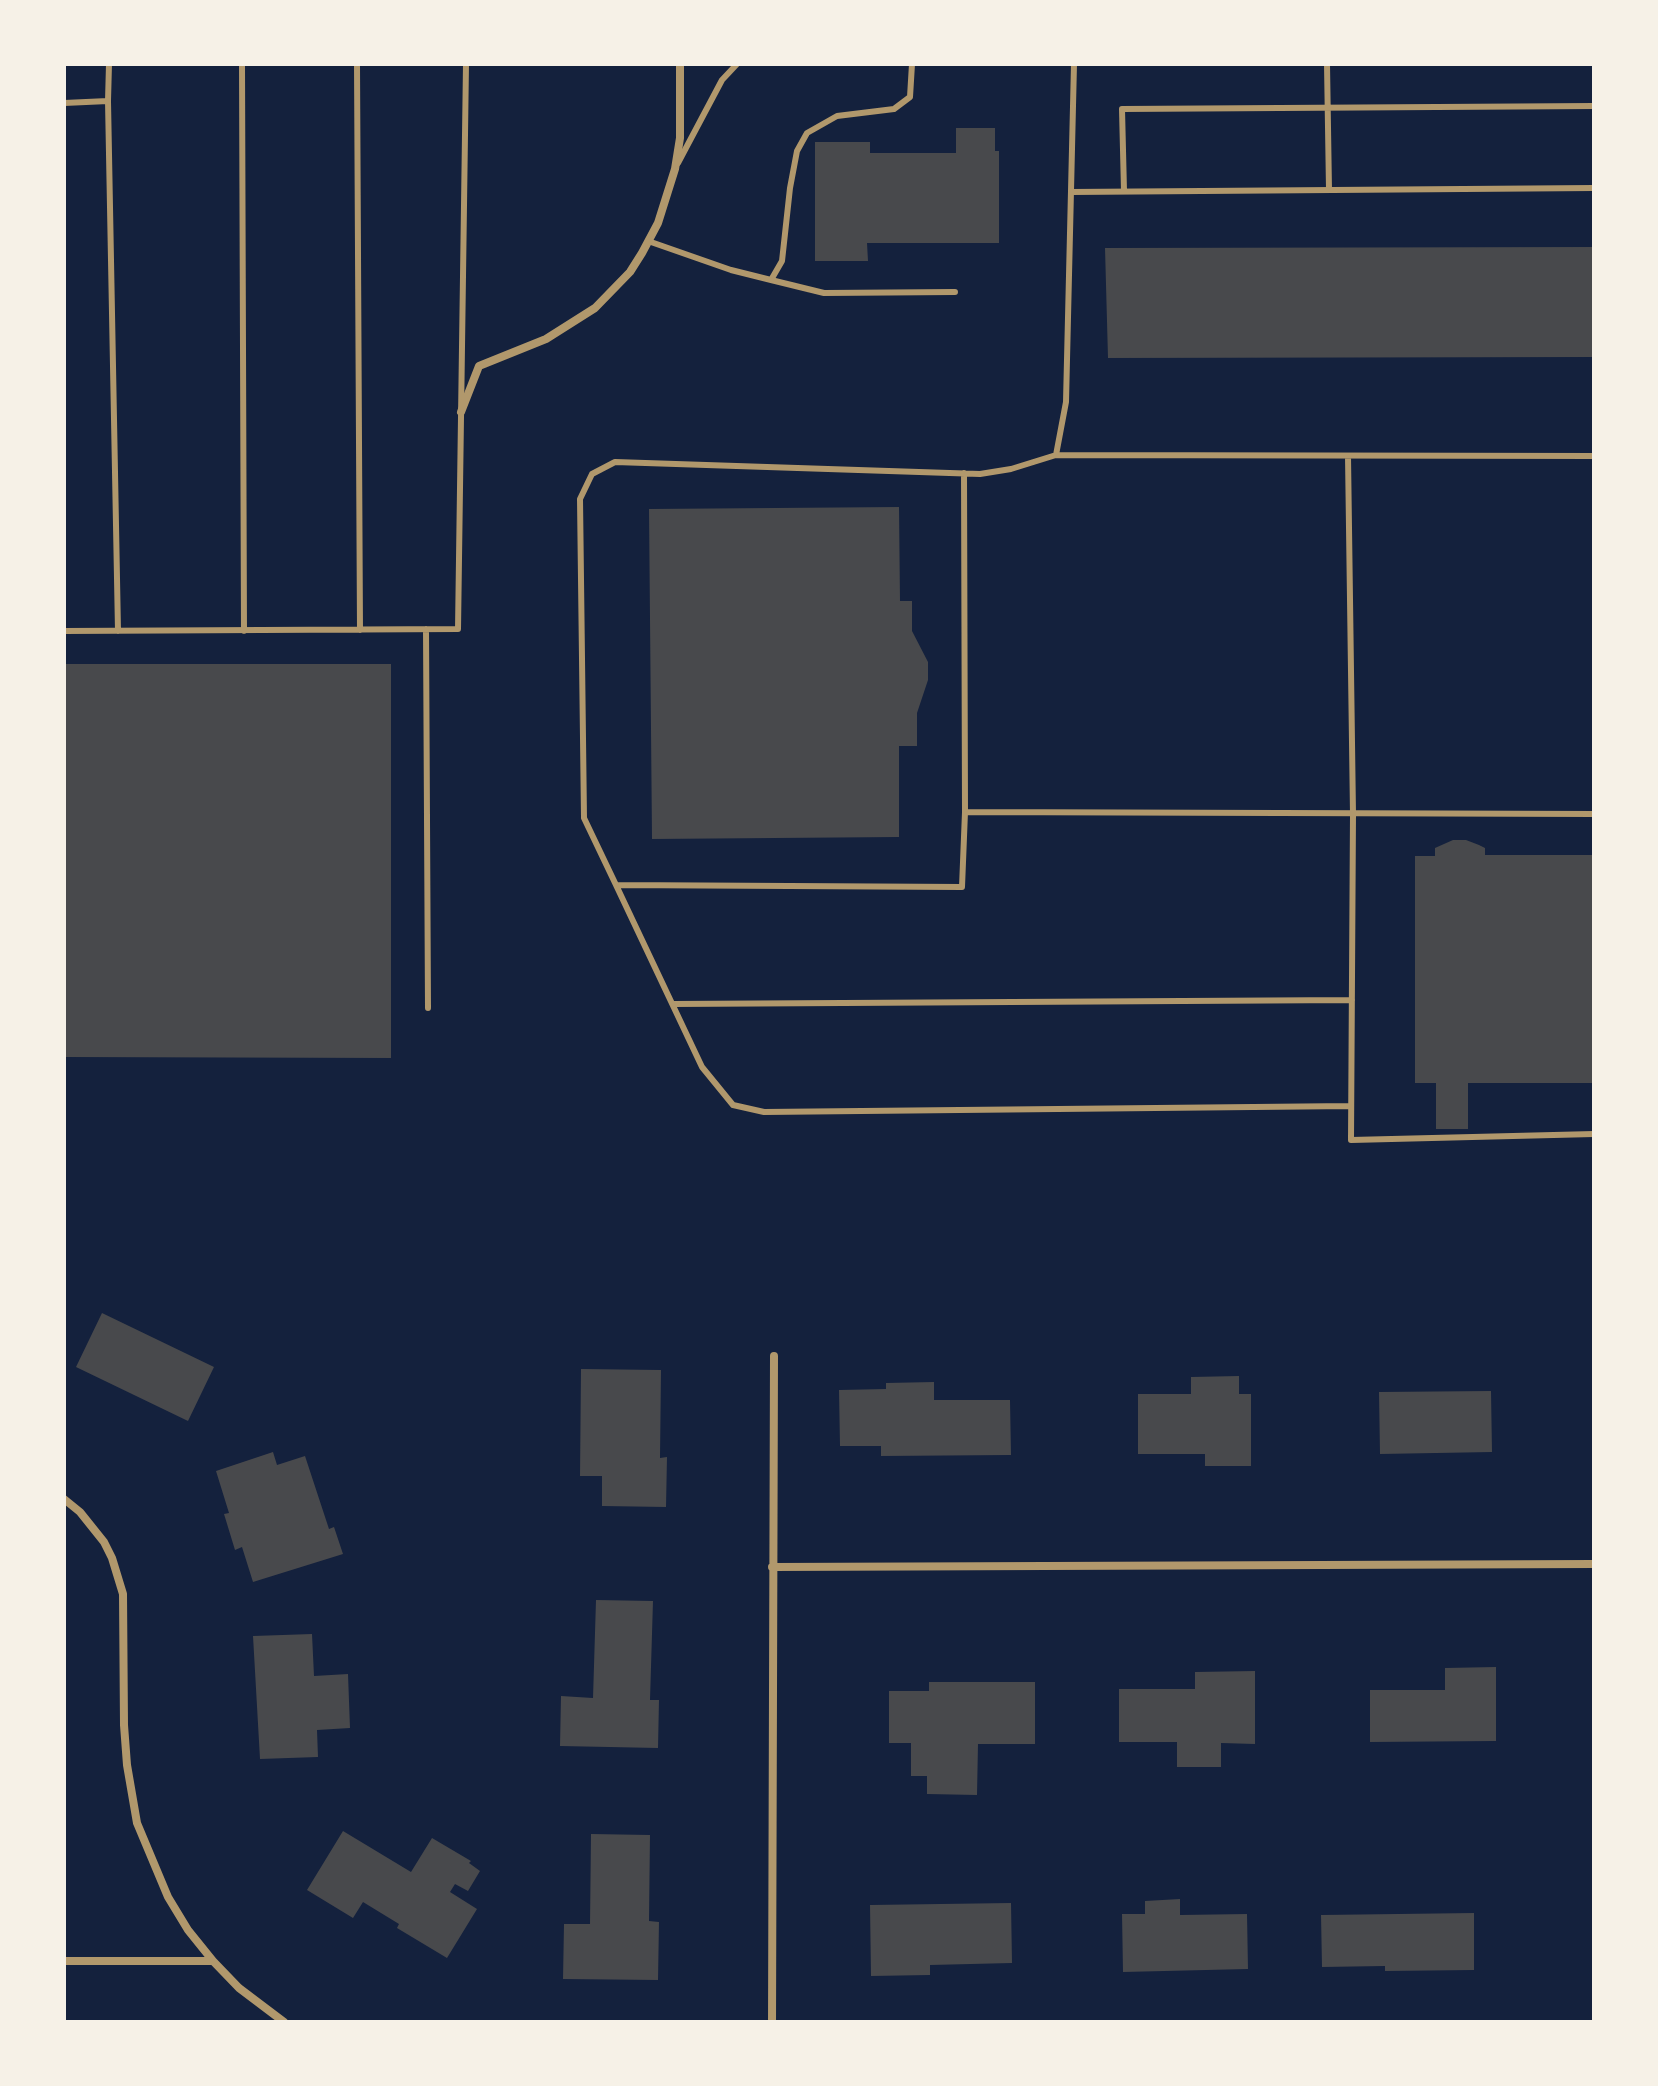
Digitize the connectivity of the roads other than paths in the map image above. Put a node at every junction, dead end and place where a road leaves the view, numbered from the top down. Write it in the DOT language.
graph roads {
  1 [pos="109,64"];
  2 [pos="242,64"];
  3 [pos="357,64"];
  4 [pos="466,64"];
  5 [pos="680,64"];
  6 [pos="737,64"];
  7 [pos="912,64"];
  8 [pos="1074,64"];
  9 [pos="1327,64"];
  10 [pos="108,101"];
  11 [pos="64,103"];
  12 [pos="1594,106"];
  13 [pos="1328,108"];
  14 [pos="675,169"];
  15 [pos="1594,188"];
  16 [pos="1329,190"];
  17 [pos="1124,191"];
  18 [pos="1071,192"];
  19 [pos="648,241"];
  20 [pos="771,280"];
  21 [pos="955,292"];
  22 [pos="461,412"];
  23 [pos="1056,455"];
  24 [pos="1348,456"];
  25 [pos="1594,456"];
  26 [pos="964,473"];
  27 [pos="426,629"];
  28 [pos="360,630"];
  29 [pos="64,631"];
  30 [pos="118,631"];
  31 [pos="244,631"];
  32 [pos="965,812"];
  33 [pos="1353,814"];
  34 [pos="1594,814"];
  35 [pos="616,885"];
  36 [pos="1352,1000"];
  37 [pos="673,1004"];
  38 [pos="428,1008"];
  39 [pos="1351,1106"];
  40 [pos="1594,1134"];
  41 [pos="774,1356"];
  42 [pos="64,1499"];
  43 [pos="1594,1564"];
  44 [pos="772,1567"];
  45 [pos="64,1961"];
  46 [pos="213,1961"];
  47 [pos="284,2022"];
  48 [pos="772,2022"];
  1 -- 10 [label="lane"];
  2 -- 31 [label="lane"];
  3 -- 28 [label="lane"];
  4 -- 22 [label="lane"];
  5 -- 14 [label="street"];
  6 -- 14 [label="lane"];
  7 -- 20 [label="lane"];
  8 -- 18 [label="lane"];
  9 -- 13 [label="lane"];
  10 -- 11 [label="lane"];
  10 -- 30 [label="lane"];
  12 -- 13 [label="lane"];
  13 -- 16 [label="lane"];
  13 -- 17 [label="lane"];
  14 -- 19 [label="street"];
  15 -- 16 [label="lane"];
  16 -- 17 [label="lane"];
  17 -- 18 [label="lane"];
  18 -- 23 [label="lane"];
  19 -- 20 [label="lane"];
  19 -- 22 [label="street"];
  20 -- 21 [label="lane"];
  22 -- 27 [label="lane"];
  23 -- 24 [label="lane"];
  23 -- 26 [label="lane"];
  24 -- 25 [label="lane"];
  24 -- 33 [label="lane"];
  26 -- 32 [label="lane"];
  26 -- 35 [label="lane"];
  27 -- 28 [label="lane"];
  27 -- 38 [label="lane"];
  28 -- 31 [label="lane"];
  29 -- 30 [label="lane"];
  30 -- 31 [label="lane"];
  32 -- 33 [label="lane"];
  32 -- 35 [label="lane"];
  33 -- 34 [label="lane"];
  33 -- 36 [label="lane"];
  35 -- 37 [label="lane"];
  36 -- 37 [label="lane"];
  36 -- 39 [label="lane"];
  37 -- 39 [label="lane"];
  39 -- 40 [label="lane"];
  41 -- 44 [label="street"];
  42 -- 46 [label="street"];
  43 -- 44 [label="street"];
  44 -- 48 [label="street"];
  45 -- 46 [label="street"];
  46 -- 47 [label="street"];
}
